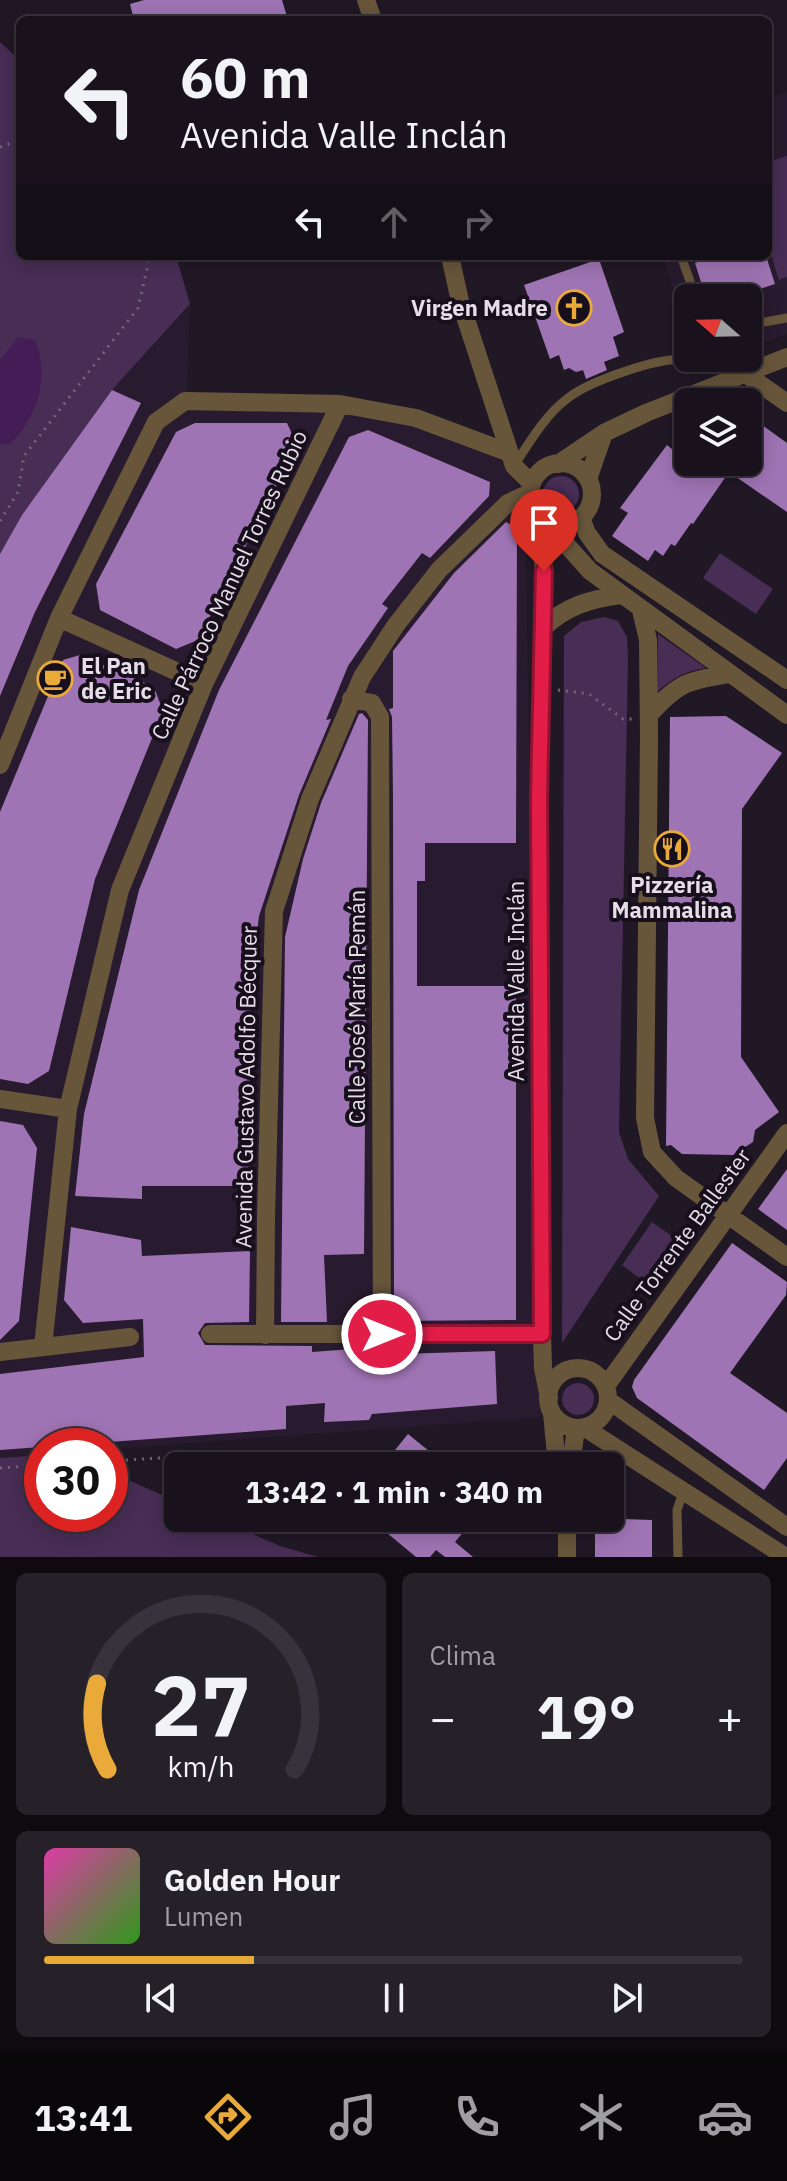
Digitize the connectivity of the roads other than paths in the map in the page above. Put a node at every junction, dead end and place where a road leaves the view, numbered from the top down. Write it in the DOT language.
graph roads {
  1 [pos="451,260"];
  2 [pos="682,260"];
  3 [pos="691,284"];
  4 [pos="787,318"];
  5 [pos="762,322"];
  6 [pos="787,357"];
  7 [pos="747,375"];
  8 [pos="787,403"];
  9 [pos="340,404"];
  10 [pos="604,433"];
  11 [pos="512,460"];
  12 [pos="558,464"];
  13 [pos="588,479"];
  14 [pos="531,488"];
  15 [pos="539,516"];
  16 [pos="581,518"];
  17 [pos="559,525"];
  18 [pos="544,571"];
  19 [pos="621,595"];
  20 [pos="641,610"];
  21 [pos="59,618"];
  22 [pos="543,628"];
  23 [pos="730,674"];
  24 [pos="787,680"];
  25 [pos="204,684"];
  26 [pos="351,699"];
  27 [pos="787,715"];
  28 [pos="649,717"];
  29 [pos="0,765"];
  30 [pos="0,1099"];
  31 [pos="68,1109"];
  32 [pos="787,1133"];
  33 [pos="728,1214"];
  34 [pos="787,1257"];
  35 [pos="210,1334"];
  36 [pos="382,1334"];
  37 [pos="542,1334"];
  38 [pos="265,1335"];
  39 [pos="130,1337"];
  40 [pos="43,1347"];
  41 [pos="0,1352"];
  42 [pos="572,1369"];
  43 [pos="607,1393"];
  44 [pos="550,1406"];
  45 [pos="580,1428"];
  46 [pos="555,1452"];
  47 [pos="572,1452"];
  48 [pos="684,1490"];
  49 [pos="787,1527"];
  50 [pos="567,1532"];
  51 [pos="775,1554"];
  52 [pos="567,1557"];
  53 [pos="678,1557"];
  1 -- 11 [label="street"];
  2 -- 3 [label="lane"];
  4 -- 5 [label="lane"];
  6 -- 7 [label="street"];
  7 -- 8 [label="street"];
  7 -- 10 [label="street"];
  7 -- 11 [label="lane"];
  9 -- 11 [label="street"];
  9 -- 21 [label="street"];
  9 -- 25 [label="street, Calle Párroco Manuel Torres Rubio"];
  10 -- 12 [label="street"];
  10 -- 13 [label="street"];
  11 -- 14 [label="street"];
  12 -- 13 [label="street"];
  12 -- 14 [label="street"];
  13 -- 16 [label="street"];
  14 -- 15 [label="street"];
  14 -- 26 [label="street, Avenida Gustavo Adolfo Bécquer"];
  15 -- 17 [label="street"];
  15 -- 18 [label="street, Avenida Valle Inclán"];
  16 -- 17 [label="street"];
  16 -- 24 [label="street"];
  17 -- 18 [label="street, Avenida Valle Inclán"];
  17 -- 19 [label="street"];
  18 -- 22 [label="street, Avenida Valle Inclán"];
  19 -- 20 [label="street"];
  19 -- 22 [label="street"];
  20 -- 23 [label="street"];
  20 -- 28 [label="street"];
  21 -- 25 [label="street"];
  21 -- 29 [label="street"];
  22 -- 37 [label="street, Avenida Valle Inclán"];
  23 -- 27 [label="street"];
  23 -- 28 [label="street"];
  25 -- 31 [label="street, Calle Párroco Manuel Torres Rubio"];
  26 -- 36 [label="street, Calle José María Pemán"];
  26 -- 38 [label="street, Avenida Gustavo Adolfo Bécquer"];
  28 -- 33 [label="street"];
  30 -- 31 [label="street"];
  31 -- 40 [label="street, Calle Párroco Manuel Torres Rubio"];
  32 -- 33 [label="street, Calle Torrente Ballester"];
  33 -- 34 [label="street"];
  33 -- 43 [label="street, Calle Torrente Ballester"];
  35 -- 38 [label="street"];
  36 -- 37 [label="street"];
  36 -- 38 [label="street"];
  37 -- 42 [label="street"];
  37 -- 44 [label="street, Avenida Valle Inclán"];
  39 -- 40 [label="street"];
  40 -- 41 [label="street"];
  42 -- 43 [label="street"];
  42 -- 44 [label="street"];
  43 -- 45 [label="street"];
  43 -- 49 [label="street"];
  44 -- 45 [label="street"];
  44 -- 46 [label="street, Avenida Valle Inclán"];
  45 -- 47 [label="street"];
  45 -- 48 [label="street"];
  48 -- 51 [label="street"];
  48 -- 53 [label="lane"];
  50 -- 52 [label="street"];
}
